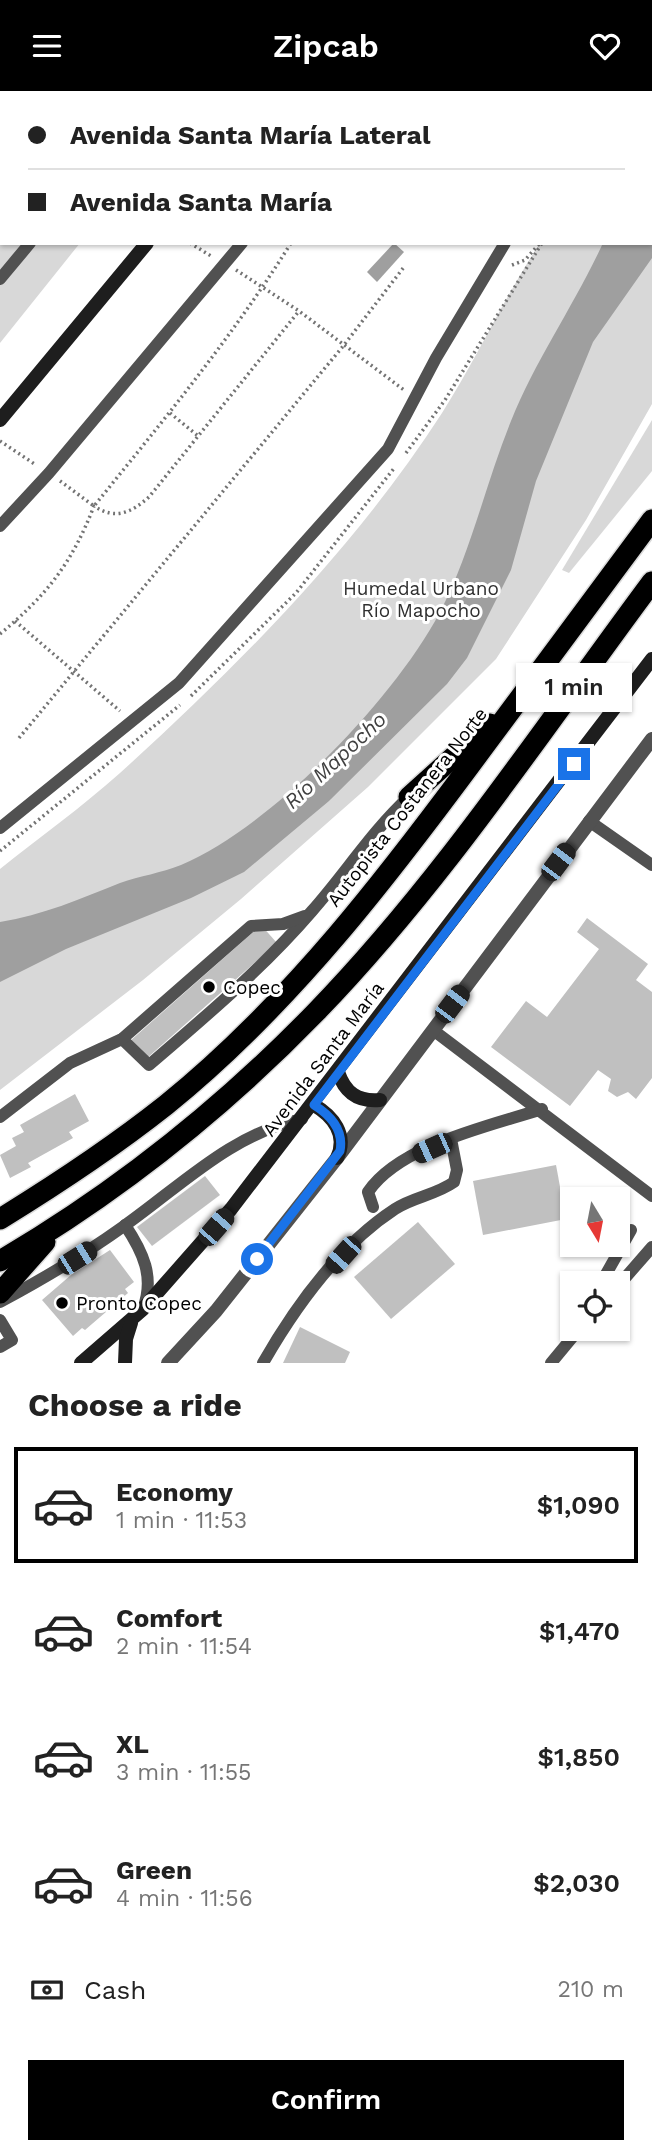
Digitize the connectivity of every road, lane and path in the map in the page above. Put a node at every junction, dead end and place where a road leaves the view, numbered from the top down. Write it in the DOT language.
graph roads {
  1 [pos="28,245"];
  2 [pos="145,245"];
  3 [pos="193,245"];
  4 [pos="240,245"];
  5 [pos="290,245"];
  6 [pos="504,245"];
  7 [pos="225,264"];
  8 [pos="404,267"];
  9 [pos="0,279"];
  10 [pos="264,286"];
  11 [pos="299,311"];
  12 [pos="344,345"];
  13 [pos="414,397"];
  14 [pos="170,412"];
  15 [pos="0,420"];
  16 [pos="198,436"];
  17 [pos="93,506"];
  18 [pos="652,520"];
  19 [pos="0,526"];
  20 [pos="652,582"];
  21 [pos="15,621"];
  22 [pos="0,634"];
  23 [pos="652,659"];
  24 [pos="76,671"];
  25 [pos="520,697"];
  26 [pos="132,723"];
  27 [pos="19,738"];
  28 [pos="652,739"];
  29 [pos="409,797"];
  30 [pos="589,821"];
  31 [pos="0,828"];
  32 [pos="652,865"];
  33 [pos="312,912"];
  34 [pos="433,1030"];
  35 [pos="122,1039"];
  36 [pos="338,1072"];
  37 [pos="380,1100"];
  38 [pos="314,1105"];
  39 [pos="542,1109"];
  40 [pos="0,1117"];
  41 [pos="303,1119"];
  42 [pos="451,1139"];
  43 [pos="337,1158"];
  44 [pos="652,1177"];
  45 [pos="641,1187"];
  46 [pos="652,1196"];
  47 [pos="373,1207"];
  48 [pos="0,1219"];
  49 [pos="125,1225"];
  50 [pos="56,1228"];
  51 [pos="632,1230"];
  52 [pos="652,1247"];
  53 [pos="0,1261"];
  54 [pos="608,1271"];
  55 [pos="630,1272"];
  56 [pos="0,1293"];
  57 [pos="0,1302"];
  58 [pos="137,1315"];
  59 [pos="0,1320"];
  60 [pos="569,1341"];
  61 [pos="0,1347"];
  62 [pos="82,1363"];
  63 [pos="125,1363"];
  64 [pos="168,1363"];
  65 [pos="262,1363"];
  66 [pos="551,1363"];
  1 -- 9 [label="lane"];
  2 -- 15 [label="main road"];
  3 -- 7 [label="path"];
  4 -- 7 [label="lane"];
  5 -- 10 [label="path"];
  6 -- 13 [label="lane"];
  7 -- 10 [label="path"];
  7 -- 19 [label="lane"];
  8 -- 12 [label="path"];
  10 -- 11 [label="path"];
  10 -- 14 [label="path"];
  11 -- 12 [label="path"];
  11 -- 16 [label="path"];
  12 -- 13 [label="path"];
  12 -- 24 [label="path"];
  13 -- 26 [label="lane"];
  14 -- 16 [label="path"];
  14 -- 17 [label="path"];
  16 -- 17 [label="path"];
  17 -- 21 [label="path"];
  18 -- 25 [label="highway, Autopista Costanera Norte"];
  20 -- 50 [label="highway"];
  21 -- 22 [label="path"];
  21 -- 24 [label="path"];
  23 -- 36 [label="main road, Avenida Santa María"];
  24 -- 26 [label="path"];
  24 -- 27 [label="path"];
  25 -- 29 [label="highway"];
  25 -- 48 [label="highway, Autopista Costanera Norte"];
  26 -- 31 [label="lane"];
  28 -- 30 [label="street"];
  29 -- 33 [label="lane"];
  30 -- 32 [label="lane"];
  30 -- 34 [label="street"];
  33 -- 35 [label="lane"];
  33 -- 35 [label="lane"];
  34 -- 37 [label="street"];
  34 -- 39 [label="lane"];
  35 -- 40 [label="lane"];
  36 -- 37 [label="main road"];
  36 -- 38 [label="main road, Avenida Santa María"];
  37 -- 43 [label="street"];
  38 -- 41 [label="main road, Avenida Santa María"];
  38 -- 43 [label="main road"];
  39 -- 42 [label="lane"];
  39 -- 45 [label="lane"];
  41 -- 49 [label="lane"];
  41 -- 58 [label="main road, Avenida Santa María"];
  42 -- 47 [label="lane"];
  42 -- 65 [label="lane"];
  43 -- 64 [label="street"];
  44 -- 45 [label="lane"];
  45 -- 46 [label="lane"];
  49 -- 57 [label="lane"];
  49 -- 58 [label="lane"];
  50 -- 53 [label="highway"];
  50 -- 56 [label="highway"];
  51 -- 54 [label="lane"];
  52 -- 55 [label="lane"];
  58 -- 62 [label="main road, Avenida Santa María"];
  58 -- 63 [label="main road"];
  59 -- 61 [label="lane"];
  60 -- 66 [label="lane"];
}
